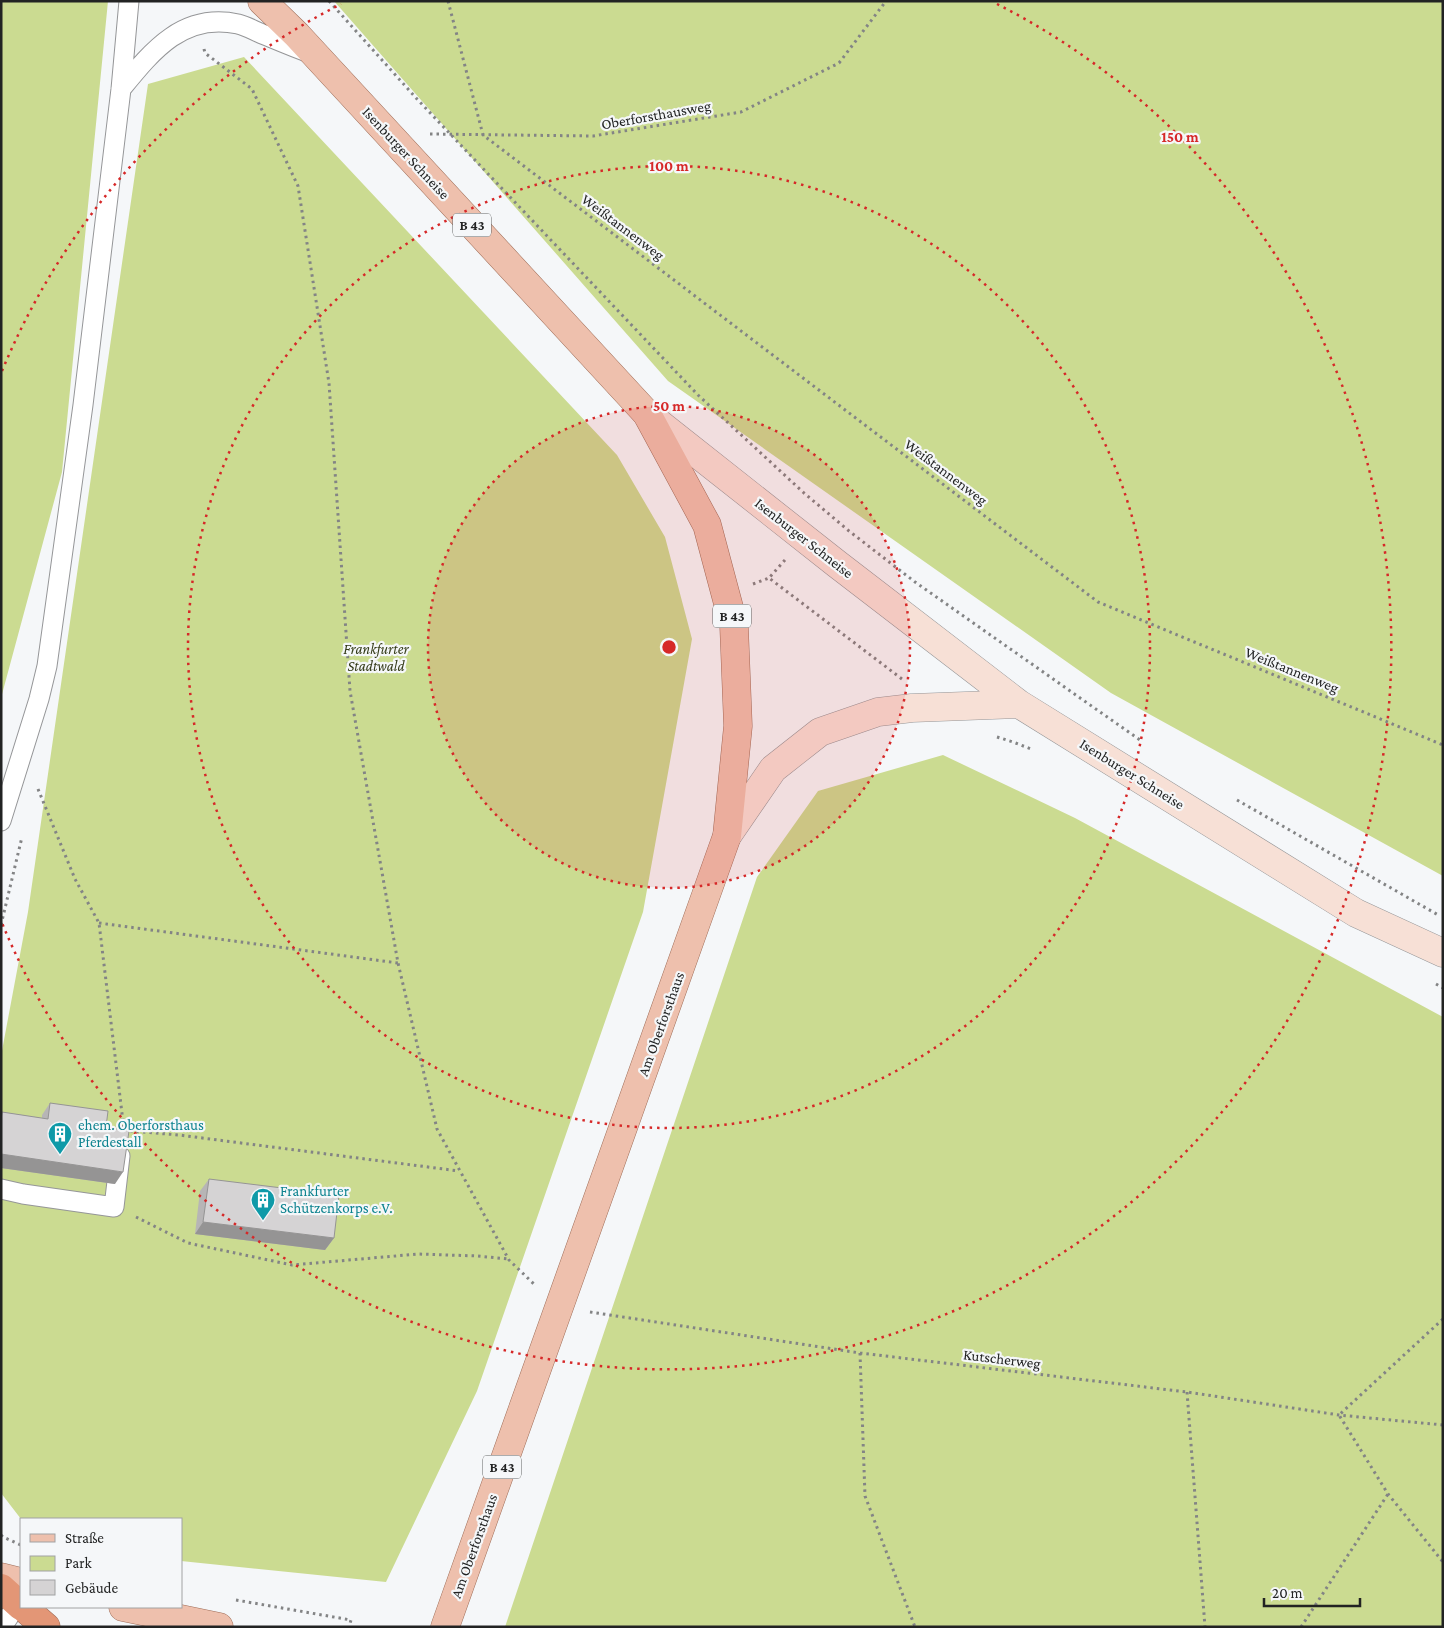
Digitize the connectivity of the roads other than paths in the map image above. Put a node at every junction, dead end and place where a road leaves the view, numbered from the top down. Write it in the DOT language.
graph roads {
  1 [pos="129,1"];
  2 [pos="262,1"];
  3 [pos="282,1"];
  4 [pos="297,35"];
  5 [pos="316,56"];
  6 [pos="121,89"];
  7 [pos="648,414"];
  8 [pos="1019,704"];
  9 [pos="1,821"];
  10 [pos="727,836"];
  11 [pos="1443,953"];
  12 [pos="123,1140"];
  13 [pos="1,1188"];
  14 [pos="1,1577"];
  15 [pos="17,1597"];
  16 [pos="28,1608"];
  17 [pos="128,1608"];
  18 [pos="2,1627"];
  19 [pos="46,1627"];
  20 [pos="219,1627"];
  21 [pos="445,1627"];
  1 -- 6 [label="lane"];
  2 -- 4 [label="main road, Isenburger Schneise / B 43"];
  3 -- 4 [label="main road"];
  4 -- 5 [label="main road, Isenburger Schneise / B 43"];
  5 -- 6 [label="lane"];
  5 -- 7 [label="main road, Isenburger Schneise / B 43"];
  6 -- 9 [label="lane"];
  7 -- 8 [label="main road, Isenburger Schneise"];
  7 -- 10 [label="main road, Am Oberforsthaus / B 43"];
  8 -- 10 [label="main road"];
  8 -- 11 [label="main road, Isenburger Schneise"];
  10 -- 21 [label="main road, Am Oberforsthaus / B 43"];
  12 -- 13 [label="lane"];
  14 -- 15 [label="main road"];
  15 -- 18 [label="lane"];
  16 -- 19 [label="highway"];
  17 -- 20 [label="main road"];
}
